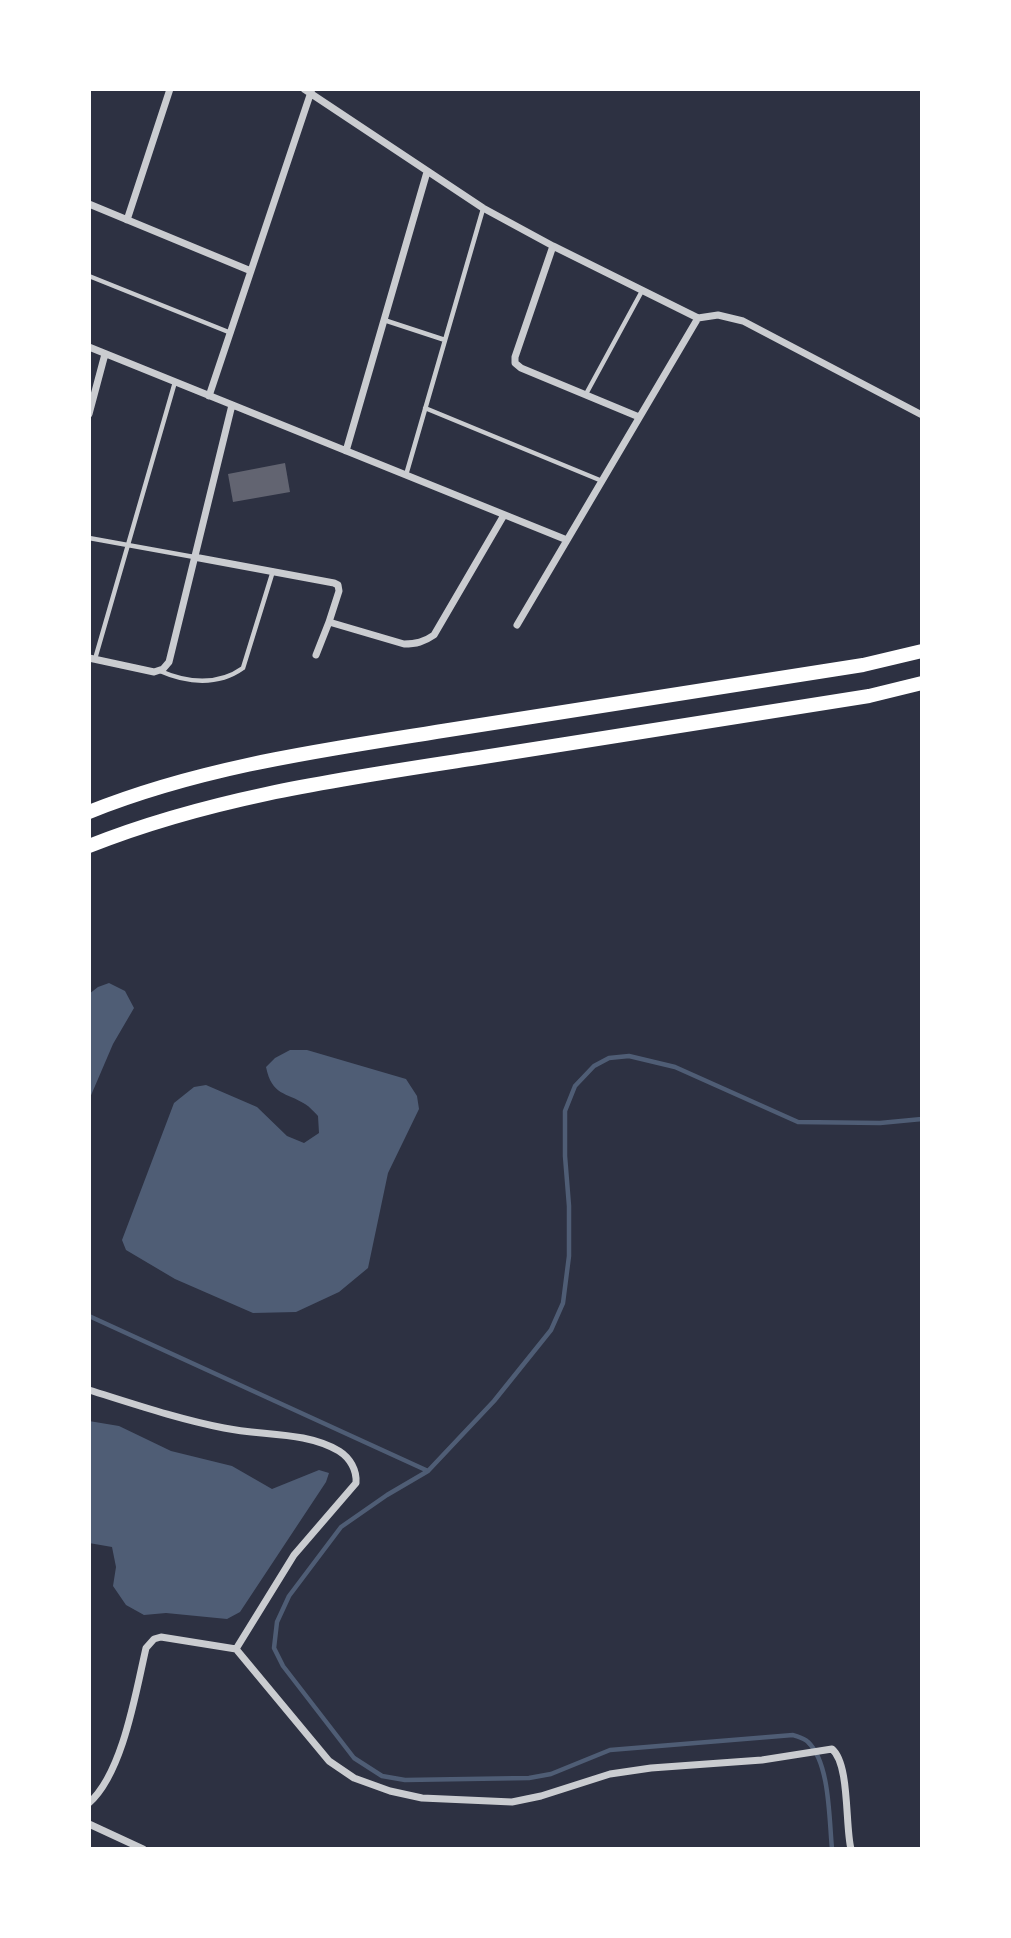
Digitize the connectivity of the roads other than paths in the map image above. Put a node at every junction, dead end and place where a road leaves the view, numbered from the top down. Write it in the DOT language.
graph roads {
  1 [pos="170,89"];
  2 [pos="309,91"];
  3 [pos="427,172"];
  4 [pos="89,204"];
  5 [pos="484,208"];
  6 [pos="127,220"];
  7 [pos="553,246"];
  8 [pos="251,271"];
  9 [pos="89,276"];
  10 [pos="642,291"];
  11 [pos="698,318"];
  12 [pos="383,320"];
  13 [pos="231,333"];
  14 [pos="445,340"];
  15 [pos="89,347"];
  16 [pos="105,354"];
  17 [pos="175,382"];
  18 [pos="585,395"];
  19 [pos="209,396"];
  20 [pos="232,405"];
  21 [pos="425,408"];
  22 [pos="89,414"];
  23 [pos="922,415"];
  24 [pos="639,417"];
  25 [pos="346,451"];
  26 [pos="406,475"];
  27 [pos="602,481"];
  28 [pos="504,515"];
  29 [pos="89,538"];
  30 [pos="567,540"];
  31 [pos="128,545"];
  32 [pos="194,557"];
  33 [pos="273,572"];
  34 [pos="329,622"];
  35 [pos="517,625"];
  36 [pos="922,651"];
  37 [pos="316,655"];
  38 [pos="92,658"];
  39 [pos="159,671"];
  40 [pos="922,683"];
  41 [pos="89,812"];
  42 [pos="89,846"];
  43 [pos="89,1390"];
  44 [pos="236,1649"];
  45 [pos="89,1802"];
  46 [pos="89,1824"];
  47 [pos="143,1849"];
  48 [pos="851,1849"];
  1 -- 6 [label="street"];
  2 -- 3 [label="street"];
  2 -- 8 [label="street"];
  3 -- 5 [label="street"];
  3 -- 12 [label="street"];
  4 -- 6 [label="street"];
  5 -- 7 [label="street"];
  5 -- 14 [label="lane"];
  6 -- 8 [label="street"];
  7 -- 10 [label="street"];
  7 -- 18 [label="street"];
  8 -- 13 [label="street"];
  9 -- 13 [label="lane"];
  10 -- 11 [label="street"];
  10 -- 18 [label="lane"];
  11 -- 23 [label="street"];
  11 -- 24 [label="street"];
  12 -- 14 [label="lane"];
  12 -- 25 [label="street"];
  13 -- 19 [label="street"];
  14 -- 21 [label="lane"];
  15 -- 16 [label="street"];
  16 -- 17 [label="street"];
  16 -- 22 [label="street"];
  17 -- 19 [label="street"];
  17 -- 31 [label="lane"];
  18 -- 24 [label="street"];
  19 -- 20 [label="street"];
  20 -- 25 [label="street"];
  20 -- 32 [label="street"];
  21 -- 26 [label="lane"];
  21 -- 27 [label="lane"];
  24 -- 27 [label="street"];
  25 -- 26 [label="street"];
  26 -- 28 [label="street"];
  27 -- 30 [label="street"];
  28 -- 30 [label="street"];
  28 -- 34 [label="street"];
  29 -- 31 [label="lane"];
  30 -- 35 [label="street"];
  31 -- 32 [label="lane"];
  31 -- 38 [label="lane"];
  32 -- 33 [label="street"];
  32 -- 39 [label="street"];
  33 -- 34 [label="street"];
  33 -- 39 [label="lane"];
  34 -- 37 [label="street"];
  36 -- 41 [label="highway"];
  38 -- 39 [label="street"];
  40 -- 42 [label="highway"];
  43 -- 44 [label="street"];
  44 -- 45 [label="street"];
  44 -- 48 [label="street"];
  46 -- 47 [label="street"];
}
